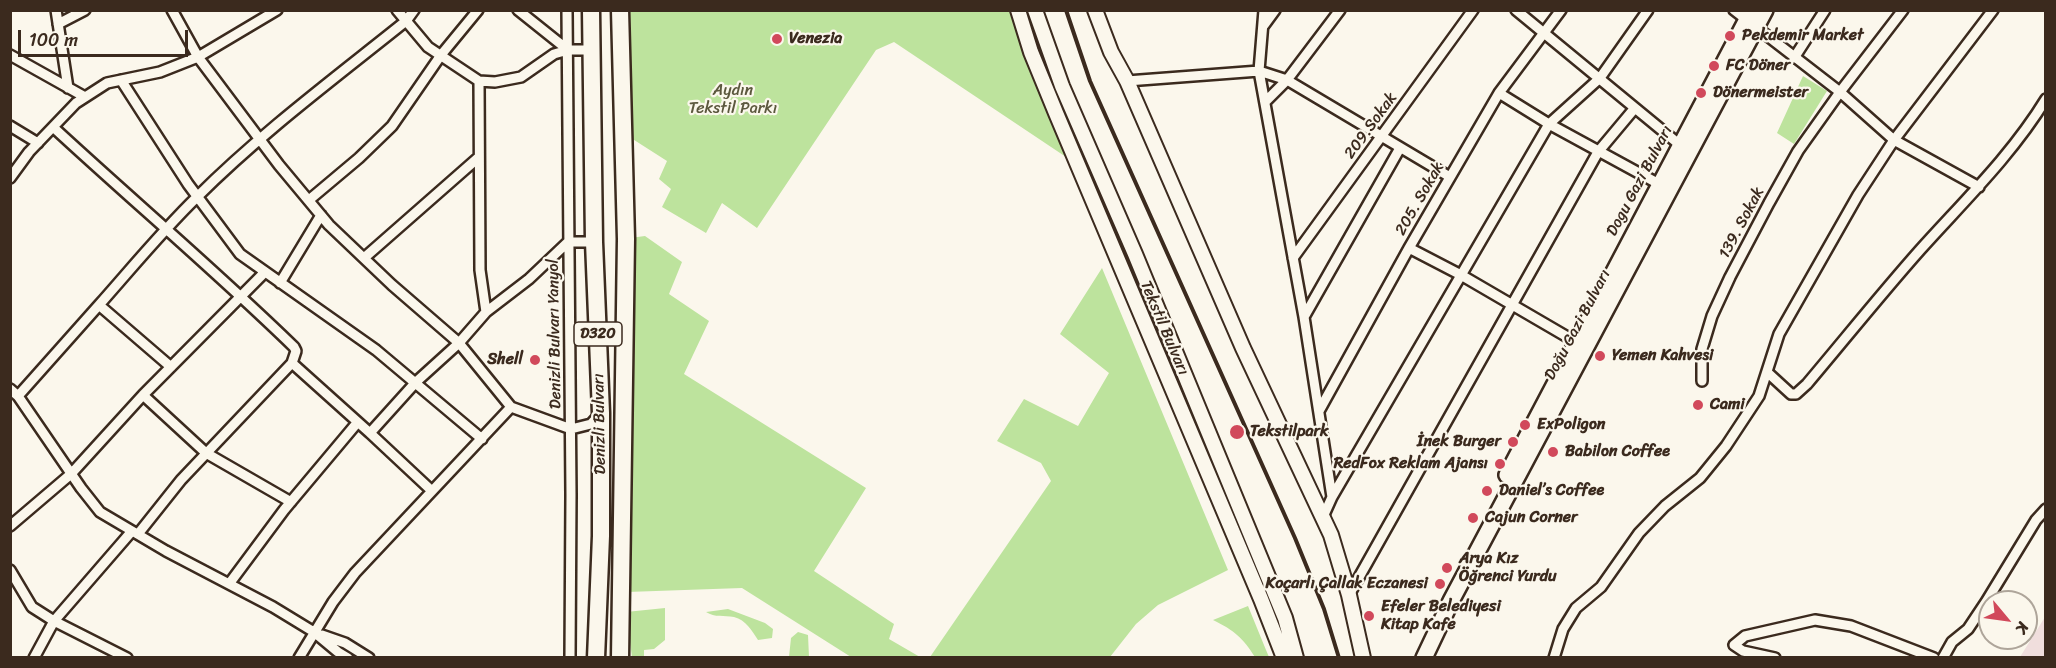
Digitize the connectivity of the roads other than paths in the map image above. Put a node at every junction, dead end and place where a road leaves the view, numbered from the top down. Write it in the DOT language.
graph roads {
  1 [pos="56,10"];
  2 [pos="86,10"];
  3 [pos="172,10"];
  4 [pos="277,10"];
  5 [pos="397,10"];
  6 [pos="414,10"];
  7 [pos="478,10"];
  8 [pos="518,10"];
  9 [pos="567,10"];
  10 [pos="591,10"];
  11 [pos="620,10"];
  12 [pos="1018,10"];
  13 [pos="1035,10"];
  14 [pos="1095,10"];
  15 [pos="1264,10"];
  16 [pos="1275,10"];
  17 [pos="1340,10"];
  18 [pos="1473,10"];
  19 [pos="1516,10"];
  20 [pos="1561,10"];
  21 [pos="1648,10"];
  22 [pos="1765,10"];
  23 [pos="1825,10"];
  24 [pos="1903,10"];
  25 [pos="1993,10"];
  26 [pos="1747,17"];
  27 [pos="405,21"];
  28 [pos="58,24"];
  29 [pos="1263,27"];
  30 [pos="1545,33"];
  31 [pos="568,50"];
  32 [pos="591,50"];
  33 [pos="10,55"];
  34 [pos="441,55"];
  35 [pos="198,57"];
  36 [pos="1794,58"];
  37 [pos="1259,70"];
  38 [pos="1600,78"];
  39 [pos="120,80"];
  40 [pos="1287,80"];
  41 [pos="479,81"];
  42 [pos="1127,81"];
  43 [pos="68,88"];
  44 [pos="1840,92"];
  45 [pos="1499,93"];
  46 [pos="85,97"];
  47 [pos="2046,99"];
  48 [pos="1265,102"];
  49 [pos="1634,109"];
  50 [pos="1549,124"];
  51 [pos="10,126"];
  52 [pos="53,127"];
  53 [pos="1382,135"];
  54 [pos="260,139"];
  55 [pos="1894,140"];
  56 [pos="38,143"];
  57 [pos="1680,145"];
  58 [pos="1400,148"];
  59 [pos="1598,152"];
  60 [pos="478,157"];
  61 [pos="10,177"];
  62 [pos="1450,177"];
  63 [pos="1664,182"];
  64 [pos="1979,187"];
  65 [pos="197,196"];
  66 [pos="309,200"];
  67 [pos="321,215"];
  68 [pos="165,229"];
  69 [pos="568,242"];
  70 [pos="594,242"];
  71 [pos="1409,248"];
  72 [pos="364,258"];
  73 [pos="1293,258"];
  74 [pos="264,272"];
  75 [pos="1461,275"];
  76 [pos="280,283"];
  77 [pos="242,296"];
  78 [pos="1512,304"];
  79 [pos="99,305"];
  80 [pos="486,312"];
  81 [pos="1304,317"];
  82 [pos="459,344"];
  83 [pos="1581,345"];
  84 [pos="292,363"];
  85 [pos="171,367"];
  86 [pos="1767,372"];
  87 [pos="1702,381"];
  88 [pos="416,382"];
  89 [pos="14,392"];
  90 [pos="143,394"];
  91 [pos="511,407"];
  92 [pos="1319,411"];
  93 [pos="601,413"];
  94 [pos="357,423"];
  95 [pos="571,429"];
  96 [pos="370,433"];
  97 [pos="482,439"];
  98 [pos="206,453"];
  99 [pos="71,474"];
  100 [pos="432,491"];
  101 [pos="1332,497"];
  102 [pos="291,502"];
  103 [pos="2046,508"];
  104 [pos="1323,517"];
  105 [pos="10,526"];
  106 [pos="135,533"];
  107 [pos="10,570"];
  108 [pos="229,584"];
  109 [pos="1349,595"];
  110 [pos="54,621"];
  111 [pos="314,632"];
  112 [pos="34,657"];
  113 [pos="127,657"];
  114 [pos="299,657"];
  115 [pos="348,657"];
  116 [pos="369,657"];
  117 [pos="570,657"];
  118 [pos="596,657"];
  119 [pos="620,657"];
  120 [pos="1284,657"];
  121 [pos="1296,657"];
  122 [pos="1364,657"];
  123 [pos="1412,657"];
  124 [pos="1424,657"];
  125 [pos="1554,657"];
  126 [pos="1776,657"];
  127 [pos="1934,657"];
  128 [pos="1943,657"];
  1 -- 28 [label="street"];
  2 -- 28 [label="street"];
  3 -- 35 [label="street"];
  4 -- 35 [label="street"];
  5 -- 27 [label="street"];
  6 -- 27 [label="street"];
  7 -- 34 [label="street"];
  8 -- 31 [label="street"];
  9 -- 31 [label="street, Denizli Bulvarı Yanyol"];
  10 -- 32 [label="highway, Denizli Bulvarı / D320"];
  11 -- 119 [label="highway, Denizli Bulvarı / D320"];
  12 -- 120 [label="main road, Tekstil Bulvarı"];
  13 -- 121 [label="main road, Tekstil Bulvarı"];
  14 -- 42 [label="main road"];
  15 -- 29 [label="street"];
  16 -- 29 [label="street"];
  17 -- 40 [label="street"];
  18 -- 53 [label="street, 209.Sokak"];
  19 -- 30 [label="street"];
  20 -- 30 [label="street, 205. Sokak"];
  21 -- 38 [label="street"];
  22 -- 26 [label="main road, Doğu Gazi Bulvarı"];
  23 -- 36 [label="street"];
  24 -- 44 [label="street, 139. Sokak"];
  25 -- 55 [label="street"];
  26 -- 36 [label="street"];
  26 -- 57 [label="main road, Dogu Gazi Bulvarı"];
  26 -- 63 [label="main road, Doğu Gazi Bulvarı"];
  27 -- 34 [label="street"];
  27 -- 54 [label="street"];
  28 -- 43 [label="street"];
  29 -- 37 [label="street"];
  30 -- 38 [label="street"];
  30 -- 45 [label="street, 205. Sokak"];
  31 -- 32 [label="street"];
  31 -- 41 [label="street"];
  31 -- 69 [label="street, Denizli Bulvarı Yanyol"];
  32 -- 70 [label="highway, Denizli Bulvarı / D320"];
  33 -- 43 [label="street"];
  34 -- 41 [label="street"];
  34 -- 66 [label="street"];
  35 -- 39 [label="street"];
  35 -- 54 [label="street"];
  36 -- 44 [label="street"];
  37 -- 40 [label="street"];
  37 -- 42 [label="street"];
  37 -- 48 [label="street"];
  38 -- 49 [label="street"];
  38 -- 50 [label="street"];
  39 -- 46 [label="street"];
  39 -- 65 [label="street"];
  40 -- 48 [label="street"];
  40 -- 53 [label="street"];
  41 -- 60 [label="street"];
  42 -- 104 [label="main road"];
  43 -- 46 [label="street"];
  44 -- 55 [label="street"];
  44 -- 87 [label="street, 139. Sokak"];
  45 -- 50 [label="street"];
  45 -- 62 [label="street, 205. Sokak"];
  46 -- 52 [label="street"];
  47 -- 64 [label="street"];
  48 -- 73 [label="street"];
  49 -- 57 [label="street"];
  49 -- 59 [label="street"];
  50 -- 59 [label="street"];
  50 -- 75 [label="street"];
  51 -- 56 [label="street"];
  52 -- 56 [label="street"];
  52 -- 68 [label="street"];
  53 -- 58 [label="street"];
  53 -- 73 [label="street, 209.Sokak"];
  54 -- 65 [label="street"];
  54 -- 66 [label="street"];
  55 -- 64 [label="street"];
  55 -- 86 [label="street"];
  56 -- 61 [label="street"];
  57 -- 63 [label="main road, Dogu Gazi Bulvarı"];
  58 -- 62 [label="street"];
  58 -- 81 [label="street"];
  59 -- 63 [label="street"];
  59 -- 78 [label="street"];
  60 -- 72 [label="street"];
  60 -- 80 [label="street"];
  62 -- 71 [label="street, 205. Sokak"];
  63 -- 83 [label="main road, Doğu Gazi Bulvarı"];
  64 -- 86 [label="street"];
  65 -- 68 [label="street"];
  65 -- 74 [label="street"];
  66 -- 67 [label="street"];
  67 -- 72 [label="street"];
  67 -- 76 [label="street"];
  68 -- 77 [label="street"];
  68 -- 79 [label="street"];
  69 -- 70 [label="street"];
  69 -- 80 [label="street"];
  69 -- 95 [label="street, Denizli Bulvarı Yanyol"];
  70 -- 93 [label="highway, Denizli Bulvarı / D320"];
  71 -- 75 [label="street"];
  71 -- 92 [label="street, 205. Sokak"];
  72 -- 82 [label="street"];
  73 -- 81 [label="street"];
  74 -- 76 [label="street"];
  74 -- 77 [label="street"];
  75 -- 78 [label="street"];
  75 -- 101 [label="street"];
  76 -- 88 [label="street"];
  77 -- 84 [label="street"];
  77 -- 85 [label="street"];
  78 -- 83 [label="street"];
  78 -- 109 [label="street"];
  79 -- 85 [label="street"];
  79 -- 89 [label="street"];
  80 -- 82 [label="street"];
  81 -- 92 [label="street"];
  82 -- 88 [label="street"];
  82 -- 91 [label="street"];
  83 -- 123 [label="main road"];
  83 -- 124 [label="main road, Doğu Gazi Bulvarı"];
  84 -- 94 [label="street"];
  84 -- 98 [label="street"];
  85 -- 90 [label="street"];
  86 -- 125 [label="street"];
  88 -- 96 [label="street"];
  88 -- 97 [label="street"];
  89 -- 99 [label="street"];
  90 -- 98 [label="street"];
  90 -- 99 [label="street"];
  91 -- 95 [label="street"];
  91 -- 97 [label="street"];
  92 -- 101 [label="street"];
  93 -- 95 [label="street"];
  93 -- 118 [label="highway, Denizli Bulvarı / D320"];
  94 -- 96 [label="street"];
  94 -- 102 [label="street"];
  95 -- 117 [label="street, Denizli Bulvarı Yanyol"];
  96 -- 100 [label="street"];
  97 -- 100 [label="street"];
  98 -- 102 [label="street"];
  98 -- 106 [label="street"];
  99 -- 105 [label="street"];
  99 -- 106 [label="street"];
  100 -- 111 [label="street"];
  101 -- 104 [label="street"];
  102 -- 108 [label="street"];
  103 -- 128 [label="street"];
  104 -- 109 [label="main road"];
  106 -- 108 [label="street"];
  106 -- 110 [label="street"];
  107 -- 110 [label="street"];
  108 -- 111 [label="street"];
  109 -- 122 [label="main road"];
  110 -- 112 [label="street"];
  110 -- 113 [label="street"];
  111 -- 114 [label="street"];
  111 -- 115 [label="street"];
  111 -- 116 [label="street"];
  126 -- 127 [label="street"];
}
